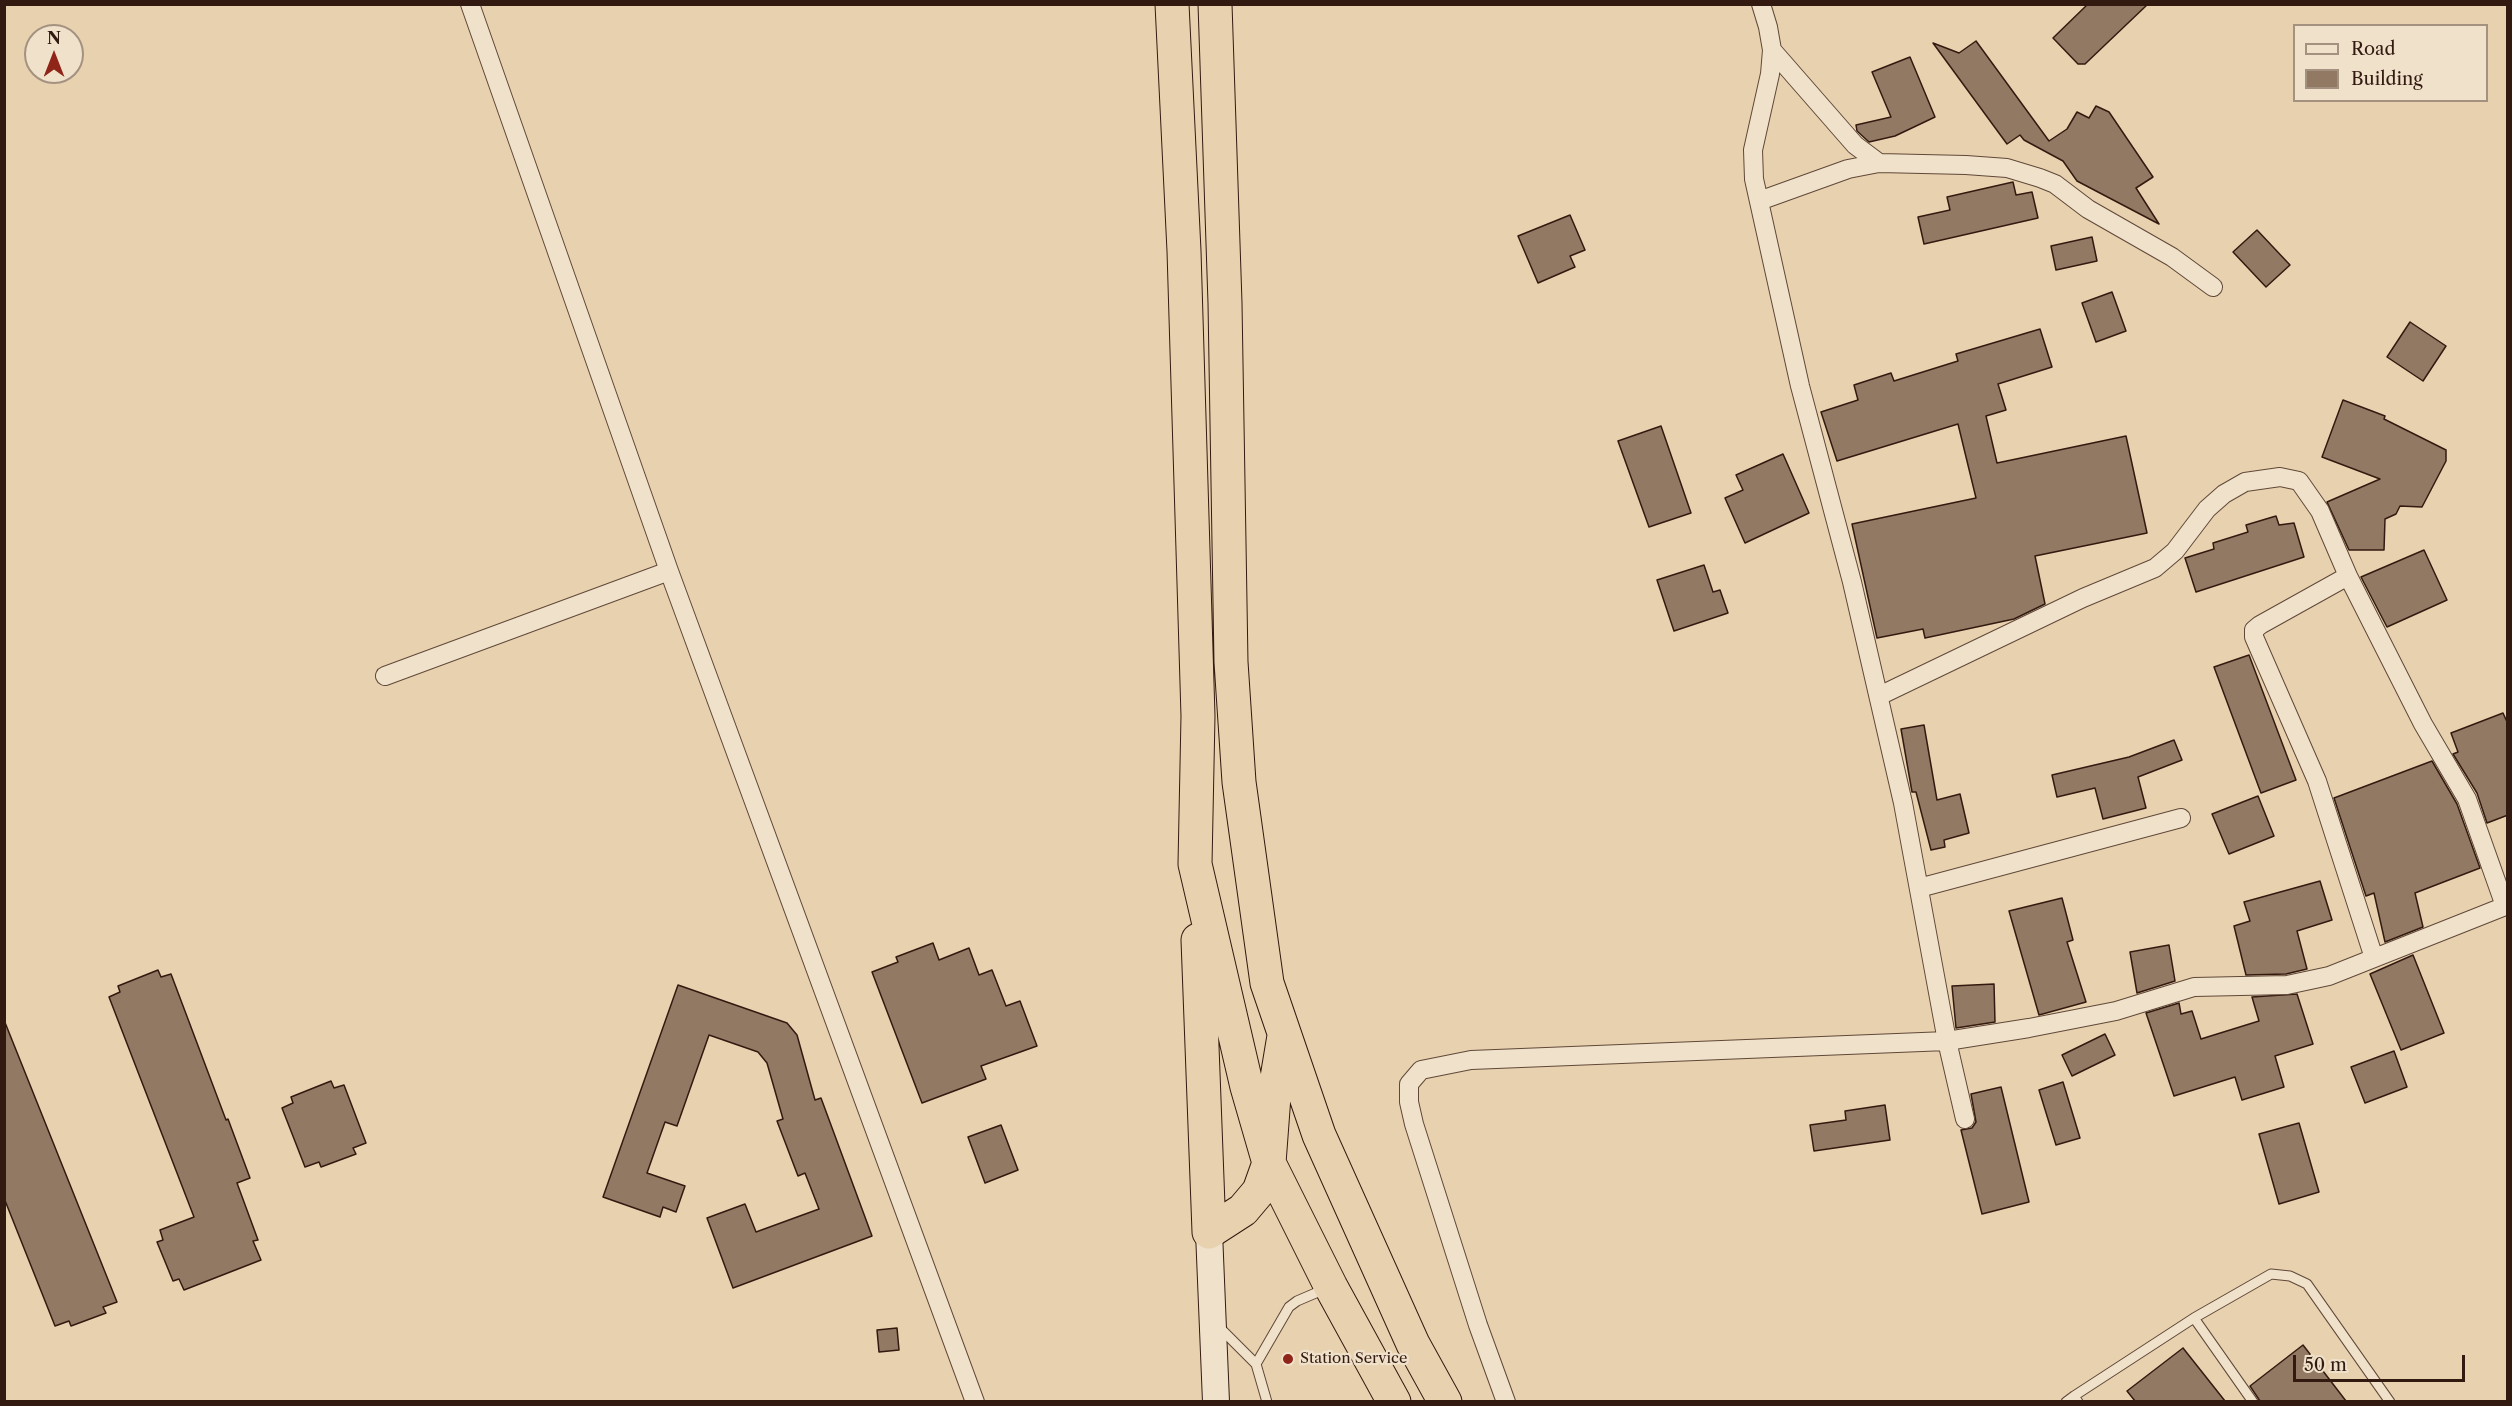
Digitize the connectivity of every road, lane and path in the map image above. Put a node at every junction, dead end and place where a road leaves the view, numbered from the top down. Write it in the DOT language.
graph roads {
  1 [pos="470,4"];
  2 [pos="1172,4"];
  3 [pos="1215,4"];
  4 [pos="1761,4"];
  5 [pos="1772,50"];
  6 [pos="1879,163"];
  7 [pos="1759,201"];
  8 [pos="2213,287"];
  9 [pos="669,571"];
  10 [pos="2348,576"];
  11 [pos="385,676"];
  12 [pos="1879,696"];
  13 [pos="2181,818"];
  14 [pos="1195,864"];
  15 [pos="1919,888"];
  16 [pos="2506,906"];
  17 [pos="2374,958"];
  18 [pos="1285,1035"];
  19 [pos="1947,1041"];
  20 [pos="1965,1119"];
  21 [pos="1269,1163"];
  22 [pos="1209,1232"];
  23 [pos="1331,1287"];
  24 [pos="2194,1317"];
  25 [pos="1211,1319"];
  26 [pos="1256,1364"];
  27 [pos="2073,1400"];
  28 [pos="975,1401"];
  29 [pos="1216,1401"];
  30 [pos="1267,1401"];
  31 [pos="1394,1401"];
  32 [pos="1445,1401"];
  33 [pos="1506,1401"];
  34 [pos="2253,1401"];
  35 [pos="2390,1401"];
  1 -- 9 [label="street"];
  2 -- 14 [label="highway"];
  3 -- 18 [label="highway"];
  4 -- 5 [label="street"];
  5 -- 6 [label="street"];
  5 -- 7 [label="street"];
  6 -- 7 [label="street"];
  6 -- 8 [label="street"];
  7 -- 12 [label="street"];
  9 -- 11 [label="street"];
  9 -- 28 [label="street"];
  10 -- 12 [label="street"];
  10 -- 16 [label="street"];
  10 -- 17 [label="street"];
  12 -- 15 [label="street"];
  13 -- 15 [label="street"];
  14 -- 21 [label="highway"];
  14 -- 22 [label="highway"];
  15 -- 19 [label="street"];
  16 -- 17 [label="street"];
  17 -- 19 [label="street"];
  18 -- 21 [label="highway"];
  18 -- 32 [label="highway"];
  19 -- 20 [label="street"];
  19 -- 33 [label="street"];
  21 -- 22 [label="highway"];
  21 -- 23 [label="highway"];
  22 -- 25 [label="main road"];
  23 -- 26 [label="lane"];
  23 -- 31 [label="highway"];
  24 -- 27 [label="lane"];
  24 -- 34 [label="lane"];
  24 -- 35 [label="lane"];
  25 -- 26 [label="lane"];
  25 -- 29 [label="main road"];
  26 -- 30 [label="lane"];
}
